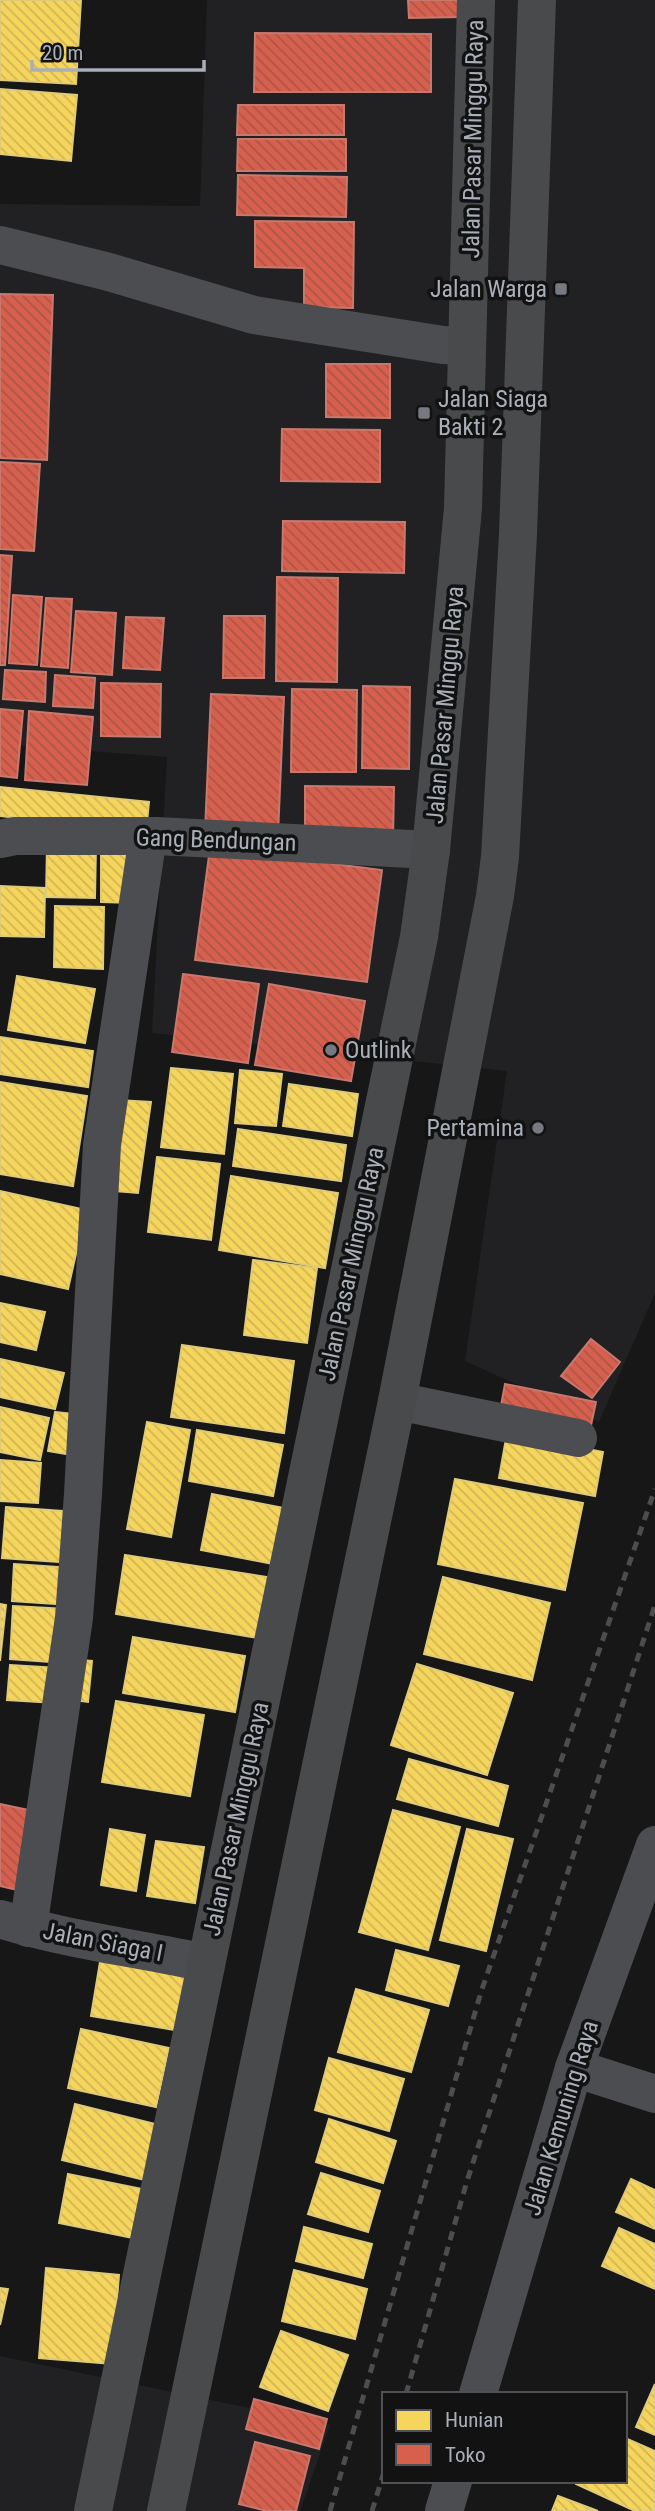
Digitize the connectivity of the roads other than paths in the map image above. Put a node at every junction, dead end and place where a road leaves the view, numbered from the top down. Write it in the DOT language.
graph roads {
  1 [pos="476,0"];
  2 [pos="537,0"];
  3 [pos="0,245"];
  4 [pos="467,346"];
  5 [pos="152,836"];
  6 [pos="0,839"];
  7 [pos="432,850"];
  8 [pos="397,1401"];
  9 [pos="578,1438"];
  10 [pos="655,1845"];
  11 [pos="22,1926"];
  12 [pos="206,1963"];
  13 [pos="574,2068"];
  14 [pos="655,2094"];
  15 [pos="479,2392"];
  16 [pos="452,2483"];
  17 [pos="93,2511"];
  18 [pos="166,2511"];
  19 [pos="444,2511"];
  1 -- 4 [label="main road, Jalan Pasar Minggu Raya"];
  2 -- 8 [label="main road"];
  3 -- 4 [label="street"];
  4 -- 7 [label="main road, Jalan Pasar Minggu Raya"];
  5 -- 6 [label="street, Gang Bendungan"];
  5 -- 7 [label="street, Gang Bendungan"];
  5 -- 11 [label="street"];
  7 -- 12 [label="main road, Jalan Pasar Minggu Raya"];
  8 -- 9 [label="street"];
  8 -- 18 [label="main road"];
  10 -- 13 [label="street, Jalan Kemuning Raya"];
  11 -- 12 [label="street, Jalan Siaga I"];
  12 -- 17 [label="main road, Jalan Pasar Minggu Raya"];
  13 -- 14 [label="street"];
  13 -- 15 [label="street, Jalan Kemuning Raya"];
  16 -- 19 [label="street"];
}
